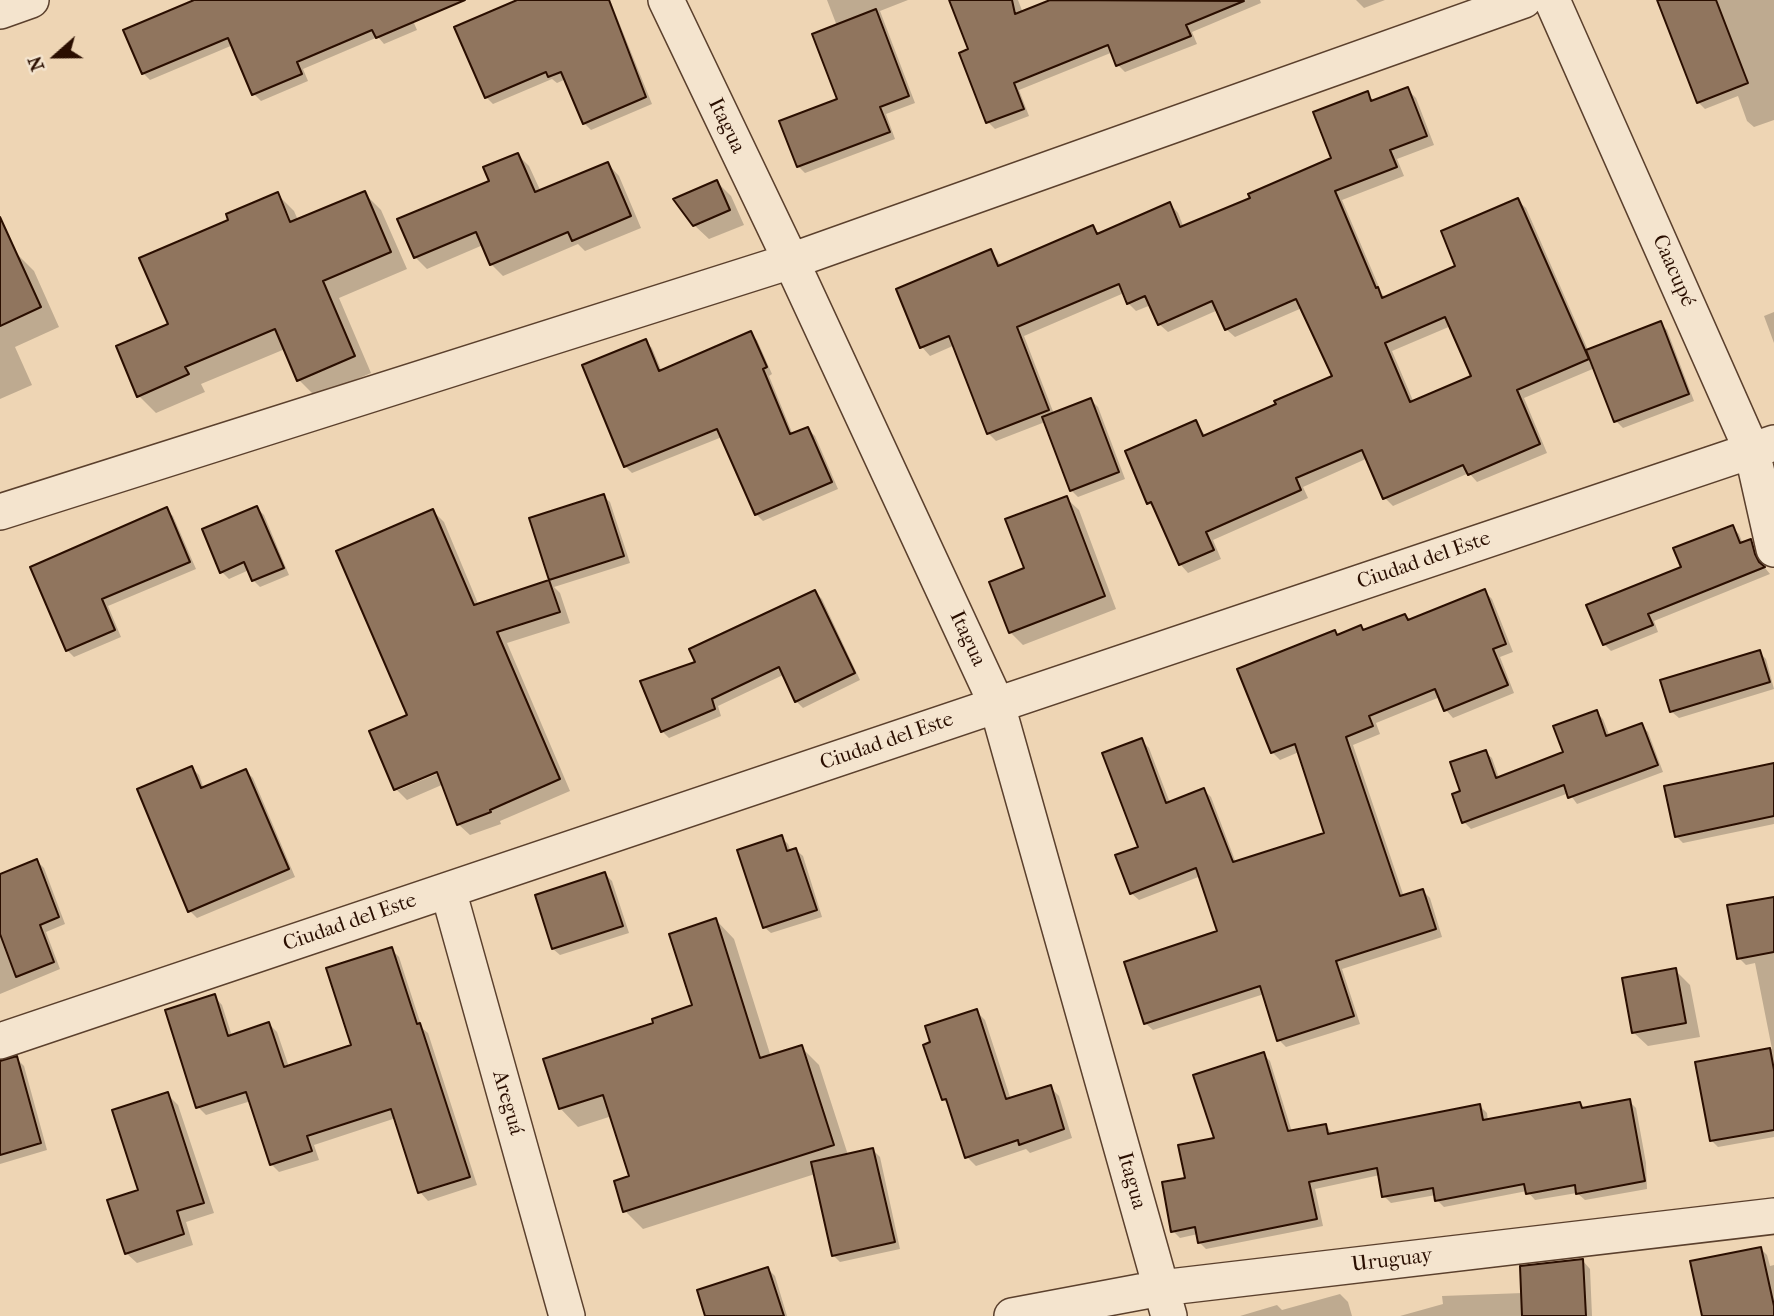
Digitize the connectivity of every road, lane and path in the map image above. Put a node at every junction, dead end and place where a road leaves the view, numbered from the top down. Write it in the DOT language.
graph roads {
  1 [pos="31,0"];
  2 [pos="666,0"];
  3 [pos="1524,0"];
  4 [pos="1552,0"];
  5 [pos="0,11"];
  6 [pos="791,261"];
  7 [pos="1763,447"];
  8 [pos="0,512"];
  9 [pos="1774,549"];
  10 [pos="998,705"];
  11 [pos="448,890"];
  12 [pos="0,1041"];
  13 [pos="1774,1216"];
  14 [pos="1165,1302"];
  15 [pos="567,1316"];
  16 [pos="1012,1316"];
  1 -- 5 [label="street"];
  2 -- 6 [label="street, Itagua"];
  3 -- 6 [label="street"];
  4 -- 7 [label="street, Caacupé"];
  6 -- 8 [label="street"];
  6 -- 10 [label="street, Itagua"];
  7 -- 9 [label="street, Caacupé"];
  7 -- 10 [label="street, Ciudad del Este"];
  10 -- 11 [label="street, Ciudad del Este"];
  10 -- 14 [label="street, Itagua"];
  11 -- 12 [label="street, Ciudad del Este"];
  11 -- 15 [label="street, Areguá"];
  13 -- 14 [label="street, Uruguay"];
  14 -- 16 [label="street, Uruguay"];
}
